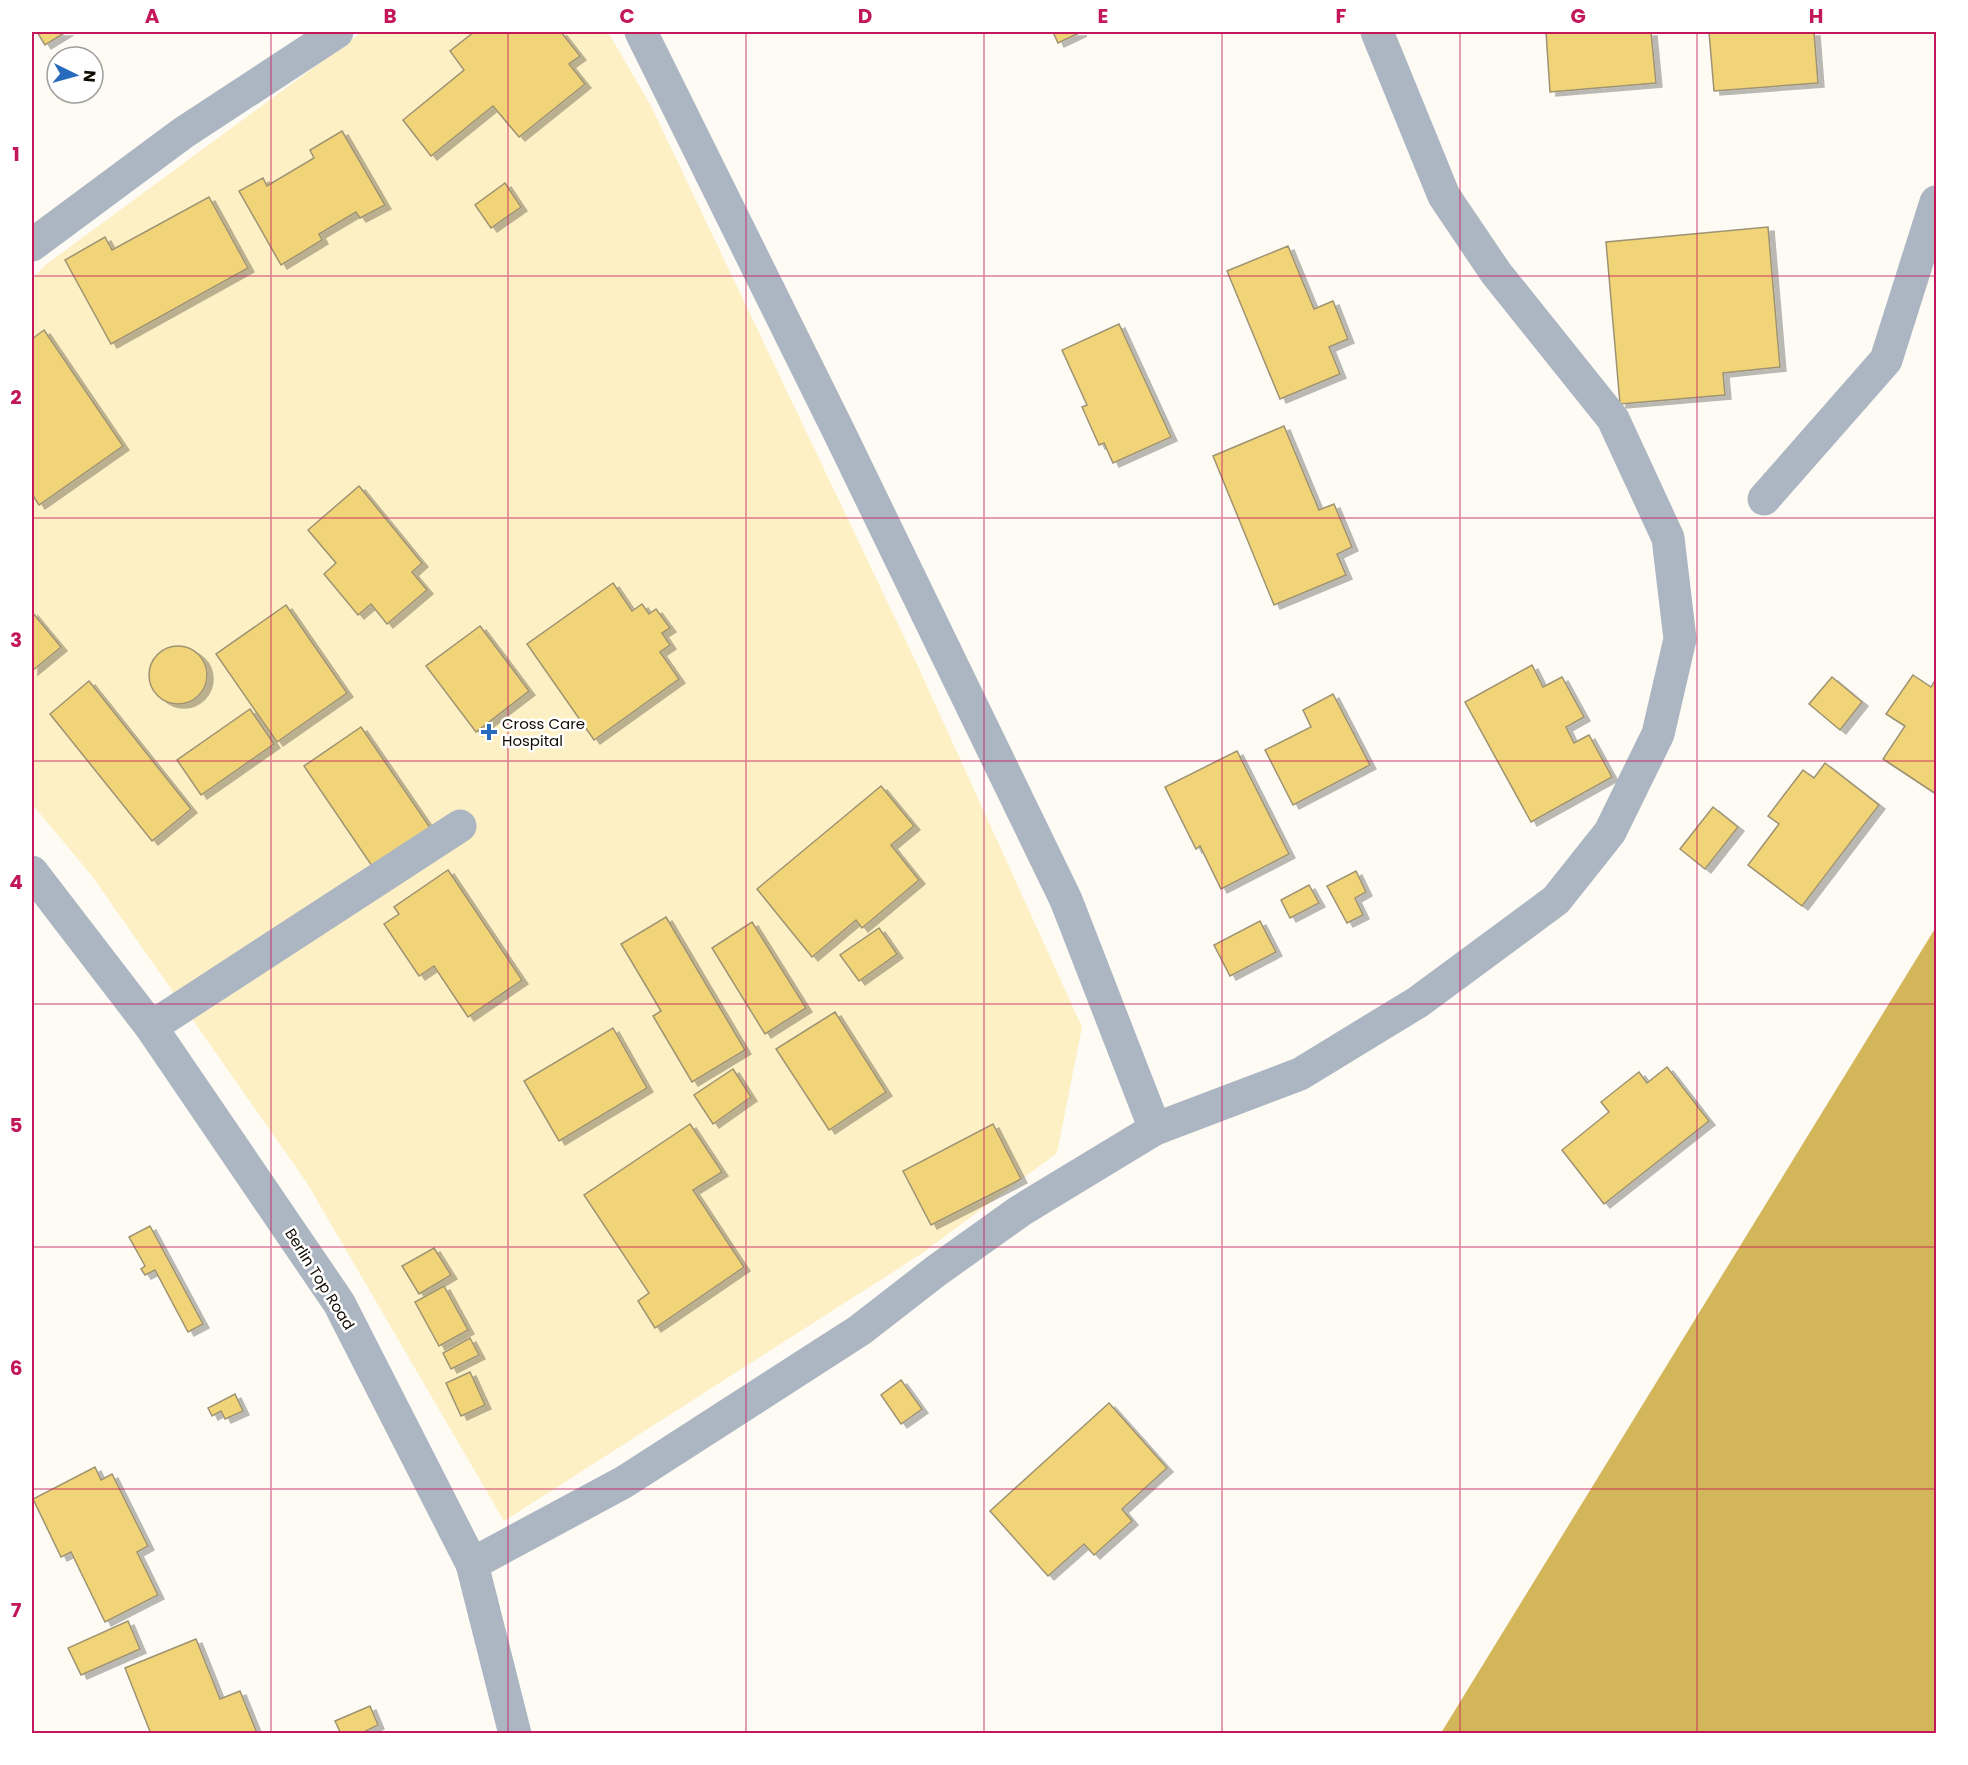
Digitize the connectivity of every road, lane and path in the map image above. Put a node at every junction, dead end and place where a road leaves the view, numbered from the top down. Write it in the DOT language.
graph roads {
  1 [pos="337,32"];
  2 [pos="641,32"];
  3 [pos="1377,32"];
  4 [pos="1936,202"];
  5 [pos="32,245"];
  6 [pos="1764,499"];
  7 [pos="460,826"];
  8 [pos="32,872"];
  9 [pos="152,1028"];
  10 [pos="1155,1129"];
  11 [pos="472,1564"];
  12 [pos="515,1734"];
  1 -- 5 [label="street"];
  2 -- 10 [label="street"];
  3 -- 10 [label="street"];
  4 -- 6 [label="street"];
  7 -- 9 [label="street"];
  8 -- 9 [label="street, Berlin Top Road"];
  9 -- 11 [label="street, Berlin Top Road"];
  10 -- 11 [label="street"];
  11 -- 12 [label="street, Berlin Top Road"];
}
